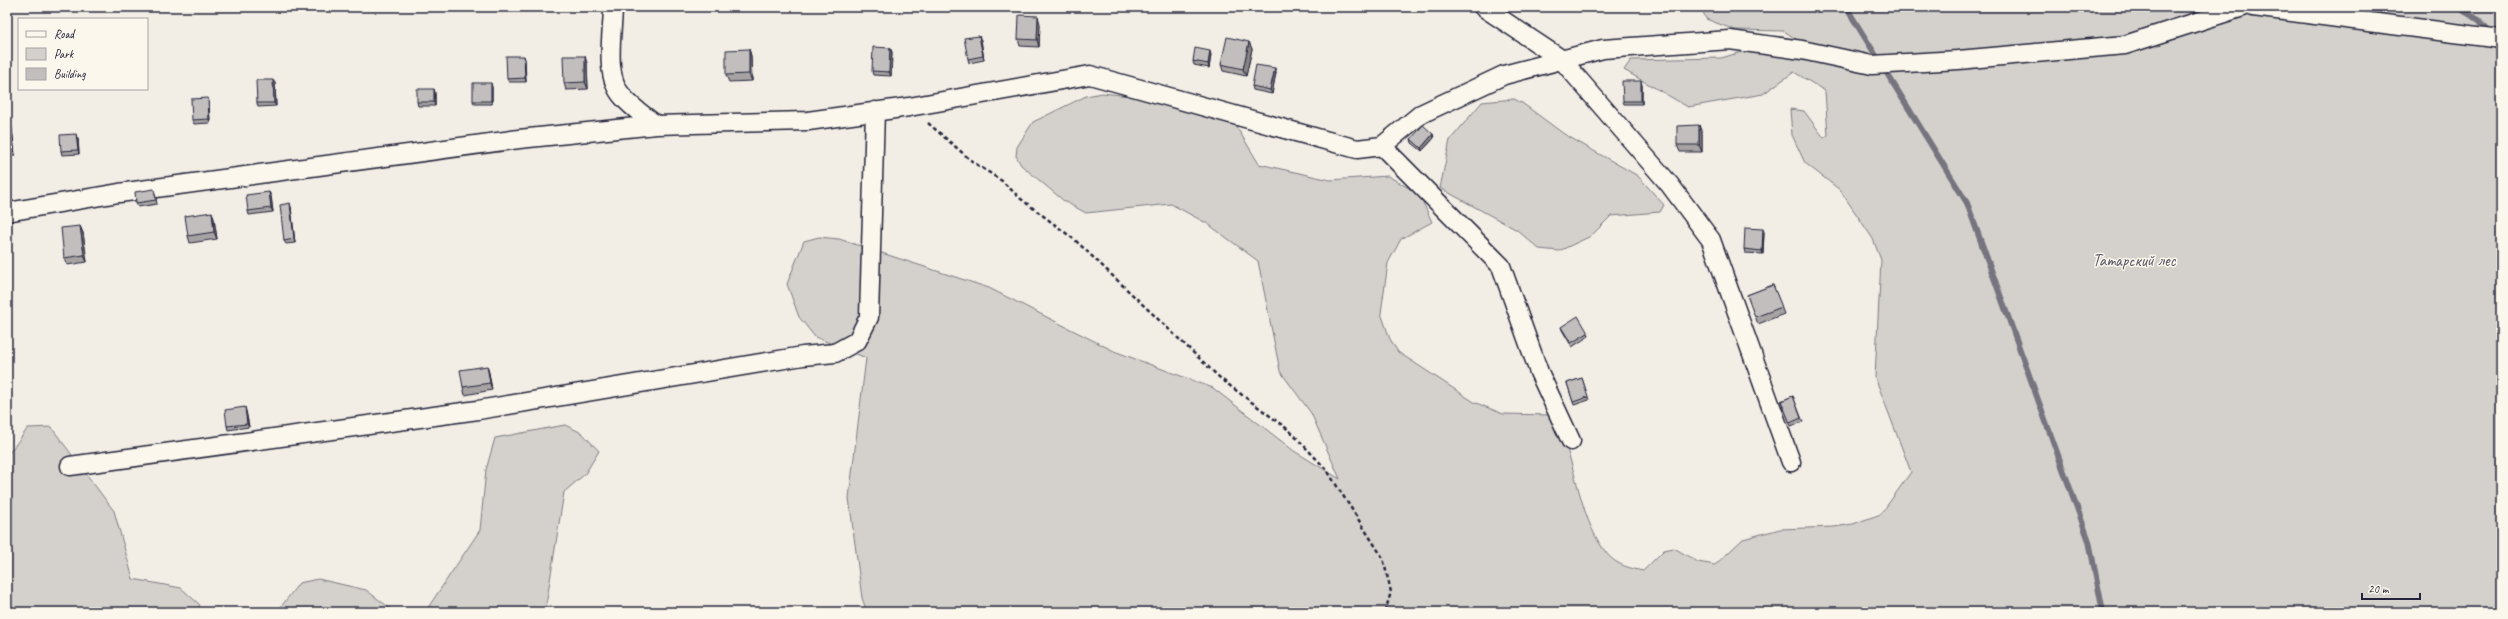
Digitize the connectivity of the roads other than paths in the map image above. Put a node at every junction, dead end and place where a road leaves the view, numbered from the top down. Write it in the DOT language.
graph roads {
  1 [pos="613,7"];
  2 [pos="1483,7"];
  3 [pos="2243,7"];
  4 [pos="2253,7"];
  5 [pos="2501,39"];
  6 [pos="1561,59"];
  7 [pos="875,110"];
  8 [pos="656,126"];
  9 [pos="1382,146"];
  10 [pos="7,212"];
  11 [pos="1571,441"];
  12 [pos="1791,462"];
  13 [pos="70,466"];
  1 -- 8 [label="street"];
  2 -- 6 [label="street"];
  3 -- 6 [label="street"];
  4 -- 5 [label="street"];
  6 -- 9 [label="street"];
  6 -- 12 [label="street"];
  7 -- 8 [label="street"];
  7 -- 9 [label="street"];
  7 -- 13 [label="street"];
  8 -- 10 [label="street"];
  9 -- 11 [label="street"];
}
